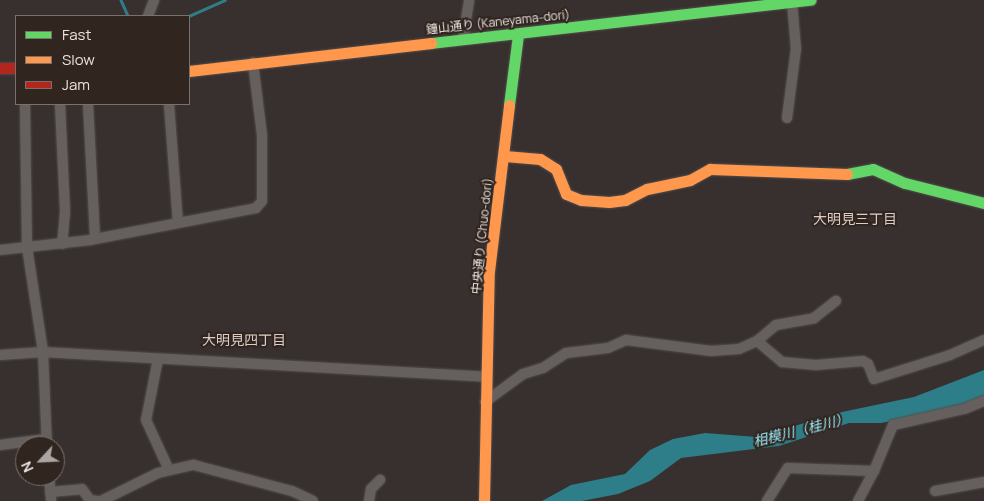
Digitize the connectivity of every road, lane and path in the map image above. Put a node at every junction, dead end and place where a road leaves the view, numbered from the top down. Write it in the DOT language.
graph roads {
  1 [pos="154,0"];
  2 [pos="469,0"];
  3 [pos="811,0"];
  4 [pos="792,2"];
  5 [pos="148,15"];
  6 [pos="518,35"];
  7 [pos="463,39"];
  8 [pos="252,63"];
  9 [pos="0,68"];
  10 [pos="15,68"];
  11 [pos="190,71"];
  12 [pos="24,105"];
  13 [pos="60,105"];
  14 [pos="88,105"];
  15 [pos="169,105"];
  16 [pos="787,118"];
  17 [pos="505,156"];
  18 [pos="984,203"];
  19 [pos="178,223"];
  20 [pos="95,239"];
  21 [pos="62,244"];
  22 [pos="27,247"];
  23 [pos="0,250"];
  24 [pos="836,301"];
  25 [pos="984,340"];
  26 [pos="757,341"];
  27 [pos="44,352"];
  28 [pos="0,355"];
  29 [pos="158,358"];
  30 [pos="486,377"];
  31 [pos="984,401"];
  32 [pos="485,402"];
  33 [pos="46,436"];
  34 [pos="15,444"];
  35 [pos="0,445"];
  36 [pos="169,470"];
  37 [pos="874,471"];
  38 [pos="380,480"];
  39 [pos="984,482"];
  40 [pos="935,491"];
  41 [pos="51,496"];
  42 [pos="97,501"];
  43 [pos="101,501"];
  44 [pos="312,501"];
  45 [pos="370,501"];
  46 [pos="484,501"];
  47 [pos="766,501"];
  48 [pos="858,501"];
  1 -- 5 [label="street"];
  2 -- 7 [label="street"];
  3 -- 4 [label="street, 鐘山通り (Kaneyama-dori)"];
  4 -- 6 [label="street, 鐘山通り (Kaneyama-dori)"];
  4 -- 16 [label="street"];
  6 -- 7 [label="street, 鐘山通り (Kaneyama-dori)"];
  6 -- 17 [label="street, 中央通り (Chuo-dori)"];
  7 -- 8 [label="street, 鐘山通り (Kaneyama-dori)"];
  8 -- 11 [label="street, 鐘山通り (Kaneyama-dori)"];
  8 -- 19 [label="street"];
  9 -- 10 [label="street"];
  12 -- 22 [label="street"];
  13 -- 21 [label="street"];
  14 -- 20 [label="street"];
  15 -- 19 [label="street"];
  17 -- 18 [label="street"];
  17 -- 30 [label="street, 中央通り (Chuo-dori)"];
  19 -- 20 [label="street"];
  20 -- 21 [label="street"];
  21 -- 22 [label="street"];
  22 -- 23 [label="street"];
  22 -- 27 [label="street"];
  24 -- 26 [label="street"];
  25 -- 26 [label="street"];
  26 -- 32 [label="street"];
  27 -- 28 [label="street"];
  27 -- 29 [label="street"];
  27 -- 33 [label="street"];
  29 -- 30 [label="street"];
  29 -- 36 [label="street"];
  30 -- 32 [label="street, 中央通り (Chuo-dori)"];
  31 -- 37 [label="street"];
  32 -- 46 [label="street, 中央通り (Chuo-dori)"];
  34 -- 35 [label="street"];
  36 -- 43 [label="street"];
  36 -- 44 [label="street"];
  37 -- 47 [label="street"];
  37 -- 48 [label="street"];
  38 -- 45 [label="street"];
  39 -- 40 [label="street"];
  41 -- 42 [label="street"];
}
